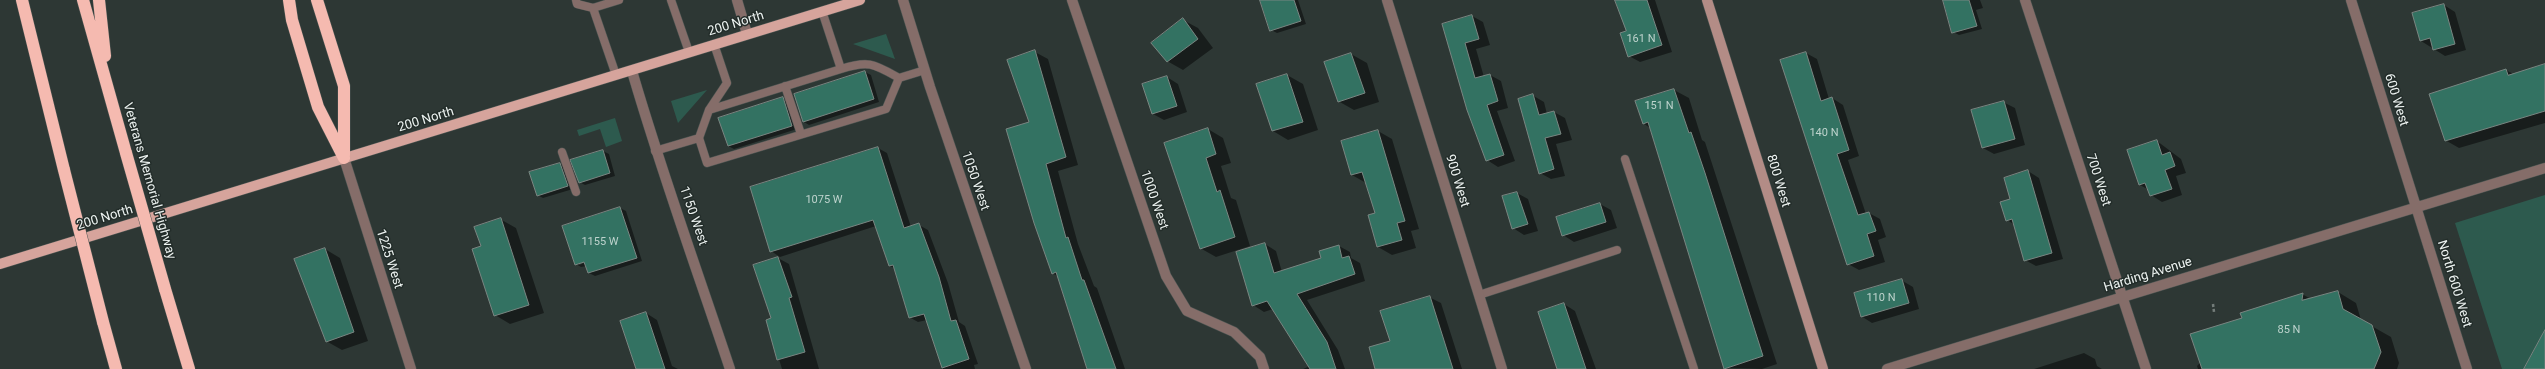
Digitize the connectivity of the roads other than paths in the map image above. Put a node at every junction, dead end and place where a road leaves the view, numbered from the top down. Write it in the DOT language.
graph roads {
  1 [pos="22,0"];
  2 [pos="83,0"];
  3 [pos="99,0"];
  4 [pos="289,0"];
  5 [pos="317,0"];
  6 [pos="576,0"];
  7 [pos="619,0"];
  8 [pos="671,0"];
  9 [pos="737,0"];
  10 [pos="860,0"];
  11 [pos="903,0"];
  12 [pos="1072,0"];
  13 [pos="1387,0"];
  14 [pos="1707,0"];
  15 [pos="2025,0"];
  16 [pos="2352,0"];
  17 [pos="593,8"];
  18 [pos="822,11"];
  19 [pos="747,34"];
  20 [pos="714,44"];
  21 [pos="689,52"];
  22 [pos="841,69"];
  23 [pos="925,70"];
  24 [pos="632,71"];
  25 [pos="616,76"];
  26 [pos="899,78"];
  27 [pos="785,86"];
  28 [pos="110,92"];
  29 [pos="709,110"];
  30 [pos="801,134"];
  31 [pos="699,138"];
  32 [pos="562,152"];
  33 [pos="656,152"];
  34 [pos="344,158"];
  35 [pos="1625,159"];
  36 [pos="2545,168"];
  37 [pos="576,192"];
  38 [pos="2416,207"];
  39 [pos="1617,250"];
  40 [pos="0,264"];
  41 [pos="1479,295"];
  42 [pos="2122,296"];
  43 [pos="116,369"];
  44 [pos="189,369"];
  45 [pos="411,369"];
  46 [pos="730,369"];
  47 [pos="1026,369"];
  48 [pos="1264,369"];
  49 [pos="1502,369"];
  50 [pos="1694,369"];
  51 [pos="1823,369"];
  52 [pos="1888,369"];
  53 [pos="2146,369"];
  54 [pos="2467,369"];
  1 -- 43 [label="highway, bridge"];
  2 -- 28 [label="highway, Veterans Memorial Highway"];
  3 -- 28 [label="highway"];
  4 -- 34 [label="highway"];
  5 -- 34 [label="highway"];
  6 -- 17 [label="lane"];
  7 -- 17 [label="lane"];
  8 -- 21 [label="lane"];
  9 -- 19 [label="street"];
  10 -- 18 [label="main road, 200 North"];
  11 -- 23 [label="street, 1050 West"];
  12 -- 48 [label="street, 1000 West"];
  13 -- 41 [label="street, 900 West"];
  14 -- 51 [label="street, 800 West"];
  15 -- 42 [label="street, 700 West"];
  16 -- 38 [label="street, 600 West"];
  17 -- 25 [label="lane"];
  18 -- 19 [label="main road, 200 North"];
  18 -- 22 [label="lane"];
  19 -- 20 [label="main road, 200 North"];
  20 -- 21 [label="main road, 200 North"];
  20 -- 29 [label="lane"];
  21 -- 24 [label="main road, 200 North"];
  22 -- 26 [label="lane"];
  22 -- 27 [label="lane"];
  23 -- 26 [label="lane"];
  23 -- 47 [label="street, 1050 West"];
  24 -- 25 [label="main road, 200 North"];
  24 -- 33 [label="street, 1150 West"];
  25 -- 34 [label="main road, 200 North"];
  26 -- 30 [label="lane"];
  27 -- 29 [label="lane"];
  27 -- 30 [label="lane"];
  28 -- 44 [label="highway, Veterans Memorial Highway, bridge"];
  29 -- 31 [label="lane"];
  30 -- 31 [label="lane"];
  31 -- 33 [label="lane"];
  32 -- 37 [label="lane"];
  33 -- 46 [label="street, 1150 West"];
  34 -- 40 [label="main road, 200 North"];
  34 -- 45 [label="street, 1225 West"];
  35 -- 50 [label="lane"];
  36 -- 38 [label="street, Harding Avenue"];
  38 -- 42 [label="street, Harding Avenue"];
  38 -- 54 [label="street, North 600 West"];
  39 -- 41 [label="lane"];
  41 -- 49 [label="street, 900 West"];
  42 -- 52 [label="street, Harding Avenue"];
  42 -- 53 [label="street, 700 West"];
}
